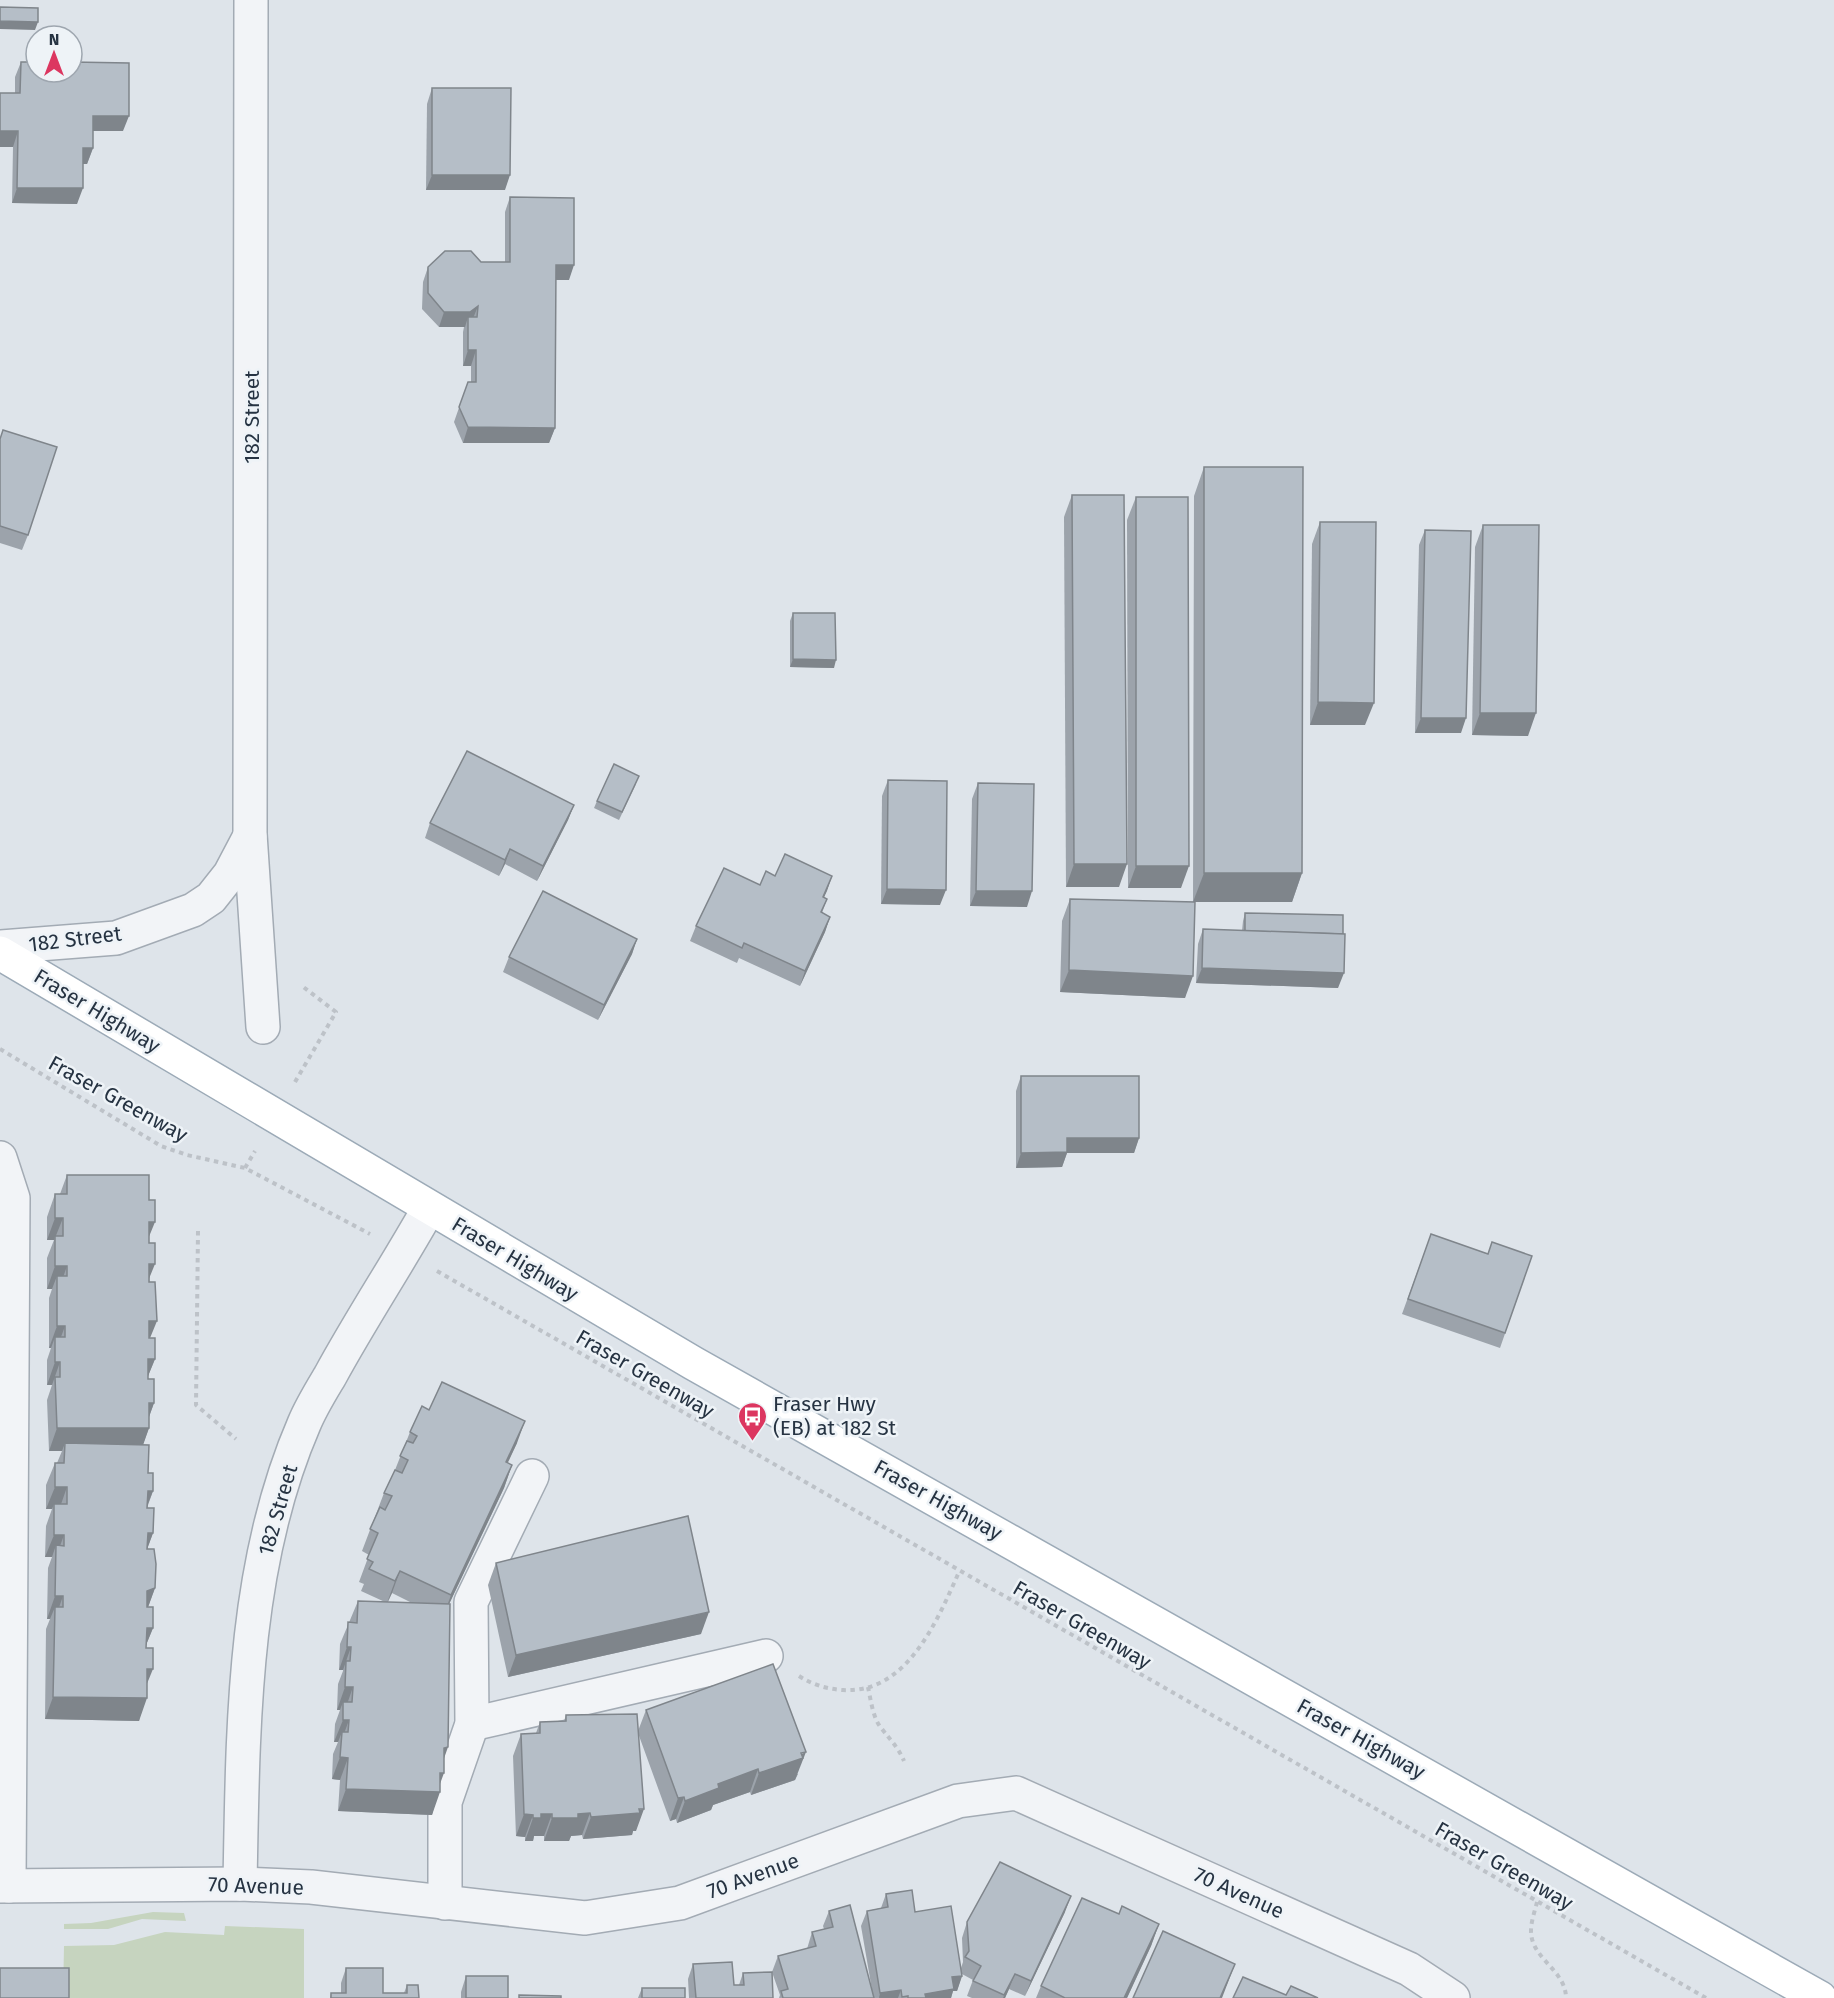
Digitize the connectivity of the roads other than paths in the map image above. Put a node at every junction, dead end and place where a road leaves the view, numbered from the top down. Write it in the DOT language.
graph roads {
  1 [pos="251,0"];
  2 [pos="250,834"];
  3 [pos="0,947"];
  4 [pos="0,953"];
  5 [pos="264,1027"];
  6 [pos="0,1158"];
  7 [pos="429,1208"];
  8 [pos="532,1476"];
  9 [pos="766,1656"];
  10 [pos="472,1724"];
  11 [pos="240,1884"];
  12 [pos="5,1886"];
  13 [pos="445,1903"];
  14 [pos="1453,1998"];
  15 [pos="1820,1998"];
  1 -- 2 [label="street, 182 Street"];
  2 -- 3 [label="street, 182 Street"];
  2 -- 5 [label="street, 182 Street"];
  4 -- 7 [label="main road, Fraser Highway"];
  6 -- 12 [label="street"];
  7 -- 11 [label="street, 182 Street"];
  7 -- 15 [label="main road, Fraser Highway"];
  8 -- 10 [label="street"];
  9 -- 10 [label="street"];
  10 -- 13 [label="street"];
  11 -- 12 [label="street, 70 Avenue"];
  11 -- 13 [label="street, 70 Avenue"];
  13 -- 14 [label="street, 70 Avenue"];
}
